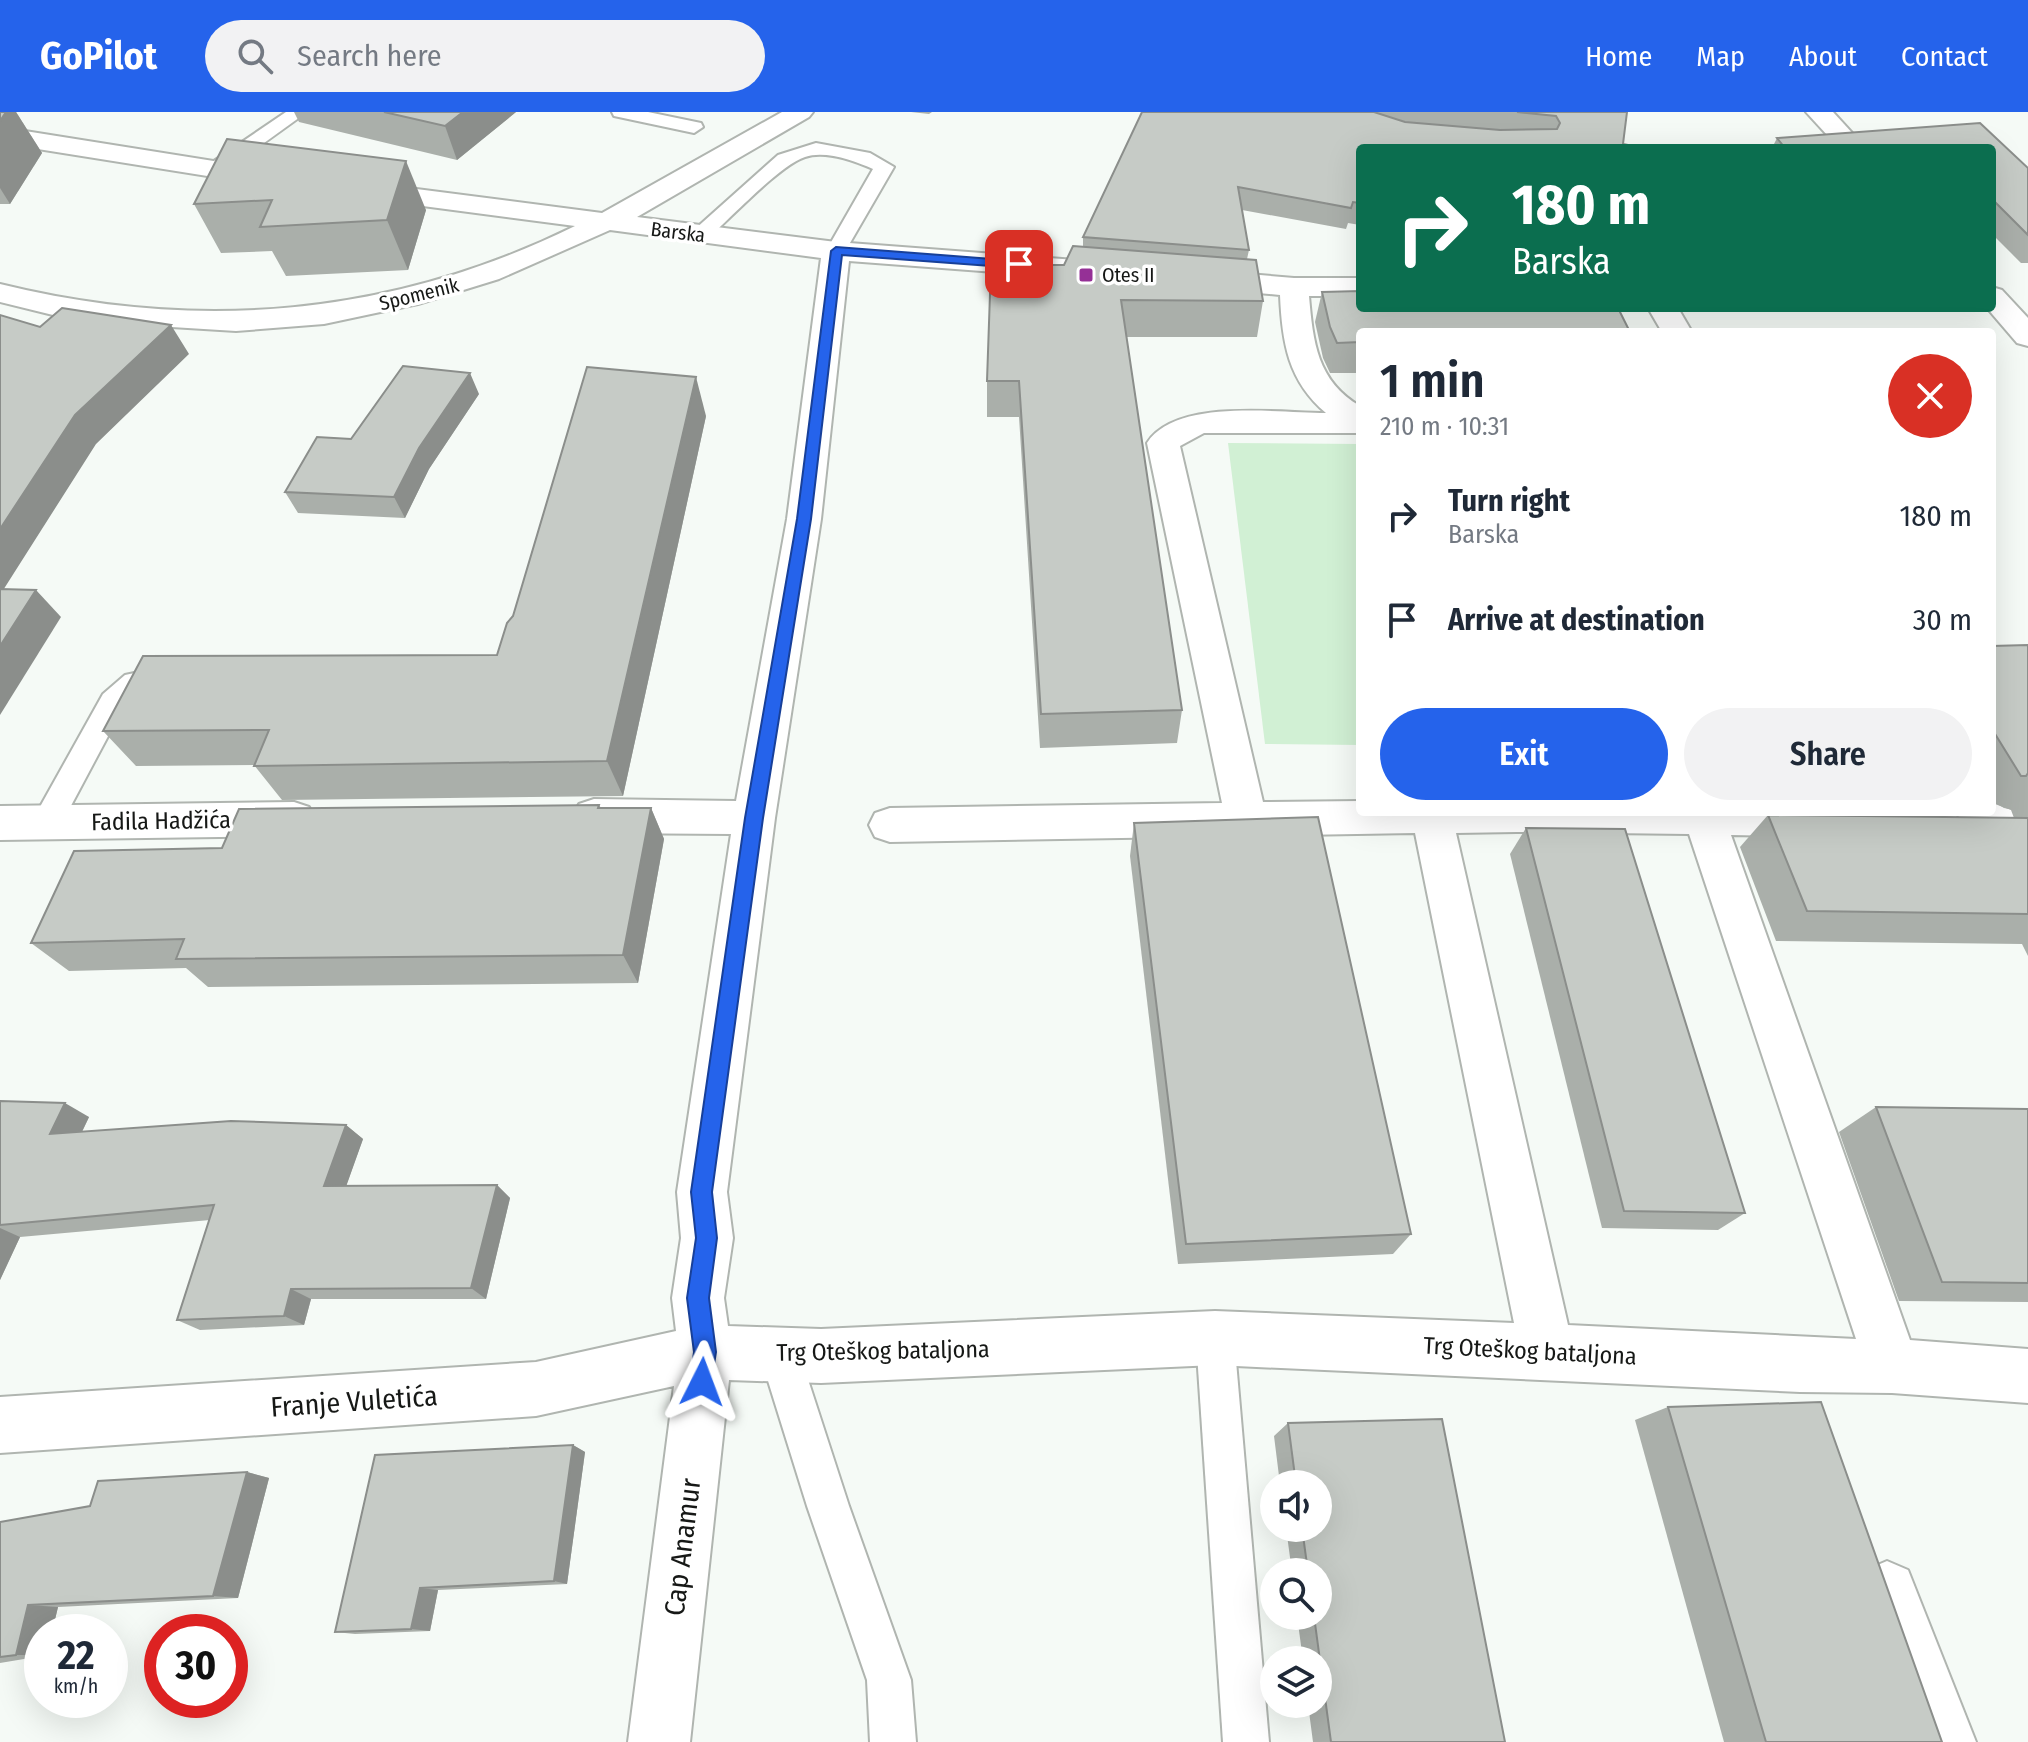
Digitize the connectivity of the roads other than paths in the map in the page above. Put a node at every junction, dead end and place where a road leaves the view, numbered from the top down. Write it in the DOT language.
graph roads {
  1 [pos="7,112"];
  2 [pos="298,112"];
  3 [pos="621,112"];
  4 [pos="800,112"];
  5 [pos="1819,112"];
  6 [pos="0,116"];
  7 [pos="694,127"];
  8 [pos="0,135"];
  9 [pos="1849,144"];
  10 [pos="213,171"];
  11 [pos="291,181"];
  12 [pos="338,187"];
  13 [pos="606,223"];
  14 [pos="701,234"];
  15 [pos="836,251"];
  16 [pos="1118,273"];
  17 [pos="1182,278"];
  18 [pos="1294,287"];
  19 [pos="1356,287"];
  20 [pos="0,293"];
  21 [pos="1996,302"];
  22 [pos="2028,337"];
  23 [pos="1356,420"];
  24 [pos="1356,422"];
  25 [pos="187,676"];
  26 [pos="561,816"];
  27 [pos="1432,816"];
  28 [pos="754,818"];
  29 [pos="1246,818"];
  30 [pos="1704,818"];
  31 [pos="327,819"];
  32 [pos="1856,821"];
  33 [pos="0,823"];
  34 [pos="46,823"];
  35 [pos="890,825"];
  36 [pos="1215,1338"];
  37 [pos="1547,1351"];
  38 [pos="705,1352"];
  39 [pos="780,1355"];
  40 [pos="1800,1365"];
  41 [pos="1892,1366"];
  42 [pos="2028,1376"];
  43 [pos="1822,1423"];
  44 [pos="0,1425"];
  45 [pos="1867,1539"];
  46 [pos="659,1742"];
  47 [pos="893,1742"];
  48 [pos="1246,1742"];
  49 [pos="1945,1742"];
  1 -- 6 [label="street"];
  2 -- 10 [label="lane"];
  3 -- 7 [label="lane"];
  4 -- 13 [label="street, Spomenik"];
  5 -- 9 [label="street"];
  8 -- 10 [label="street"];
  10 -- 11 [label="street"];
  12 -- 13 [label="street, Barska"];
  13 -- 14 [label="street, Barska"];
  13 -- 20 [label="street, Spomenik"];
  14 -- 15 [label="street, Barska"];
  14 -- 15 [label="lane"];
  15 -- 16 [label="street, Barska"];
  15 -- 28 [label="street"];
  17 -- 18 [label="street"];
  18 -- 19 [label="street"];
  18 -- 23 [label="street"];
  21 -- 22 [label="street"];
  24 -- 29 [label="street"];
  25 -- 34 [label="lane"];
  26 -- 28 [label="street"];
  27 -- 29 [label="street"];
  27 -- 30 [label="street"];
  27 -- 37 [label="street"];
  28 -- 38 [label="street"];
  29 -- 35 [label="street"];
  30 -- 32 [label="street"];
  30 -- 41 [label="street"];
  31 -- 34 [label="street, Fadila Hadžića"];
  33 -- 34 [label="street, Fadila Hadžića"];
  36 -- 37 [label="street, Trg Oteškog bataljona"];
  36 -- 39 [label="street, Trg Oteškog bataljona"];
  36 -- 48 [label="lane"];
  37 -- 40 [label="street, Trg Oteškog bataljona"];
  38 -- 39 [label="street, Trg Oteškog bataljona"];
  38 -- 44 [label="street, Franje Vuletića"];
  38 -- 46 [label="street, Cap Anamur"];
  39 -- 47 [label="lane"];
  40 -- 41 [label="street, Trg Oteškog bataljona"];
  40 -- 43 [label="street"];
  41 -- 42 [label="street, Trg Oteškog bataljona"];
  45 -- 49 [label="street"];
}
